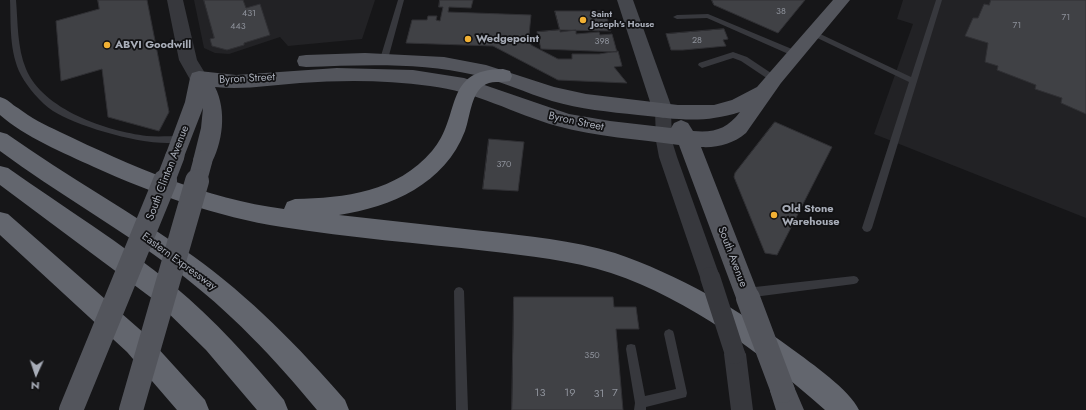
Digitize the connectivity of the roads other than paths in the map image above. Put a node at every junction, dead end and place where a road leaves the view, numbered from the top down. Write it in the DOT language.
graph roads {
  1 [pos="13,0"];
  2 [pos="175,0"];
  3 [pos="401,0"];
  4 [pos="625,0"];
  5 [pos="842,0"];
  6 [pos="939,0"];
  7 [pos="677,17"];
  8 [pos="813,34"];
  9 [pos="796,54"];
  10 [pos="384,59"];
  11 [pos="702,65"];
  12 [pos="503,76"];
  13 [pos="199,78"];
  14 [pos="913,81"];
  15 [pos="769,85"];
  16 [pos="471,87"];
  17 [pos="0,104"];
  18 [pos="663,111"];
  19 [pos="664,135"];
  20 [pos="687,138"];
  21 [pos="0,140"];
  22 [pos="178,147"];
  23 [pos="0,174"];
  24 [pos="183,192"];
  25 [pos="0,221"];
  26 [pos="867,228"];
  27 [pos="854,280"];
  28 [pos="459,291"];
  29 [pos="747,296"];
  30 [pos="669,334"];
  31 [pos="631,349"];
  32 [pos="786,401"];
  33 [pos="640,406"];
  34 [pos="71,410"];
  35 [pos="131,410"];
  36 [pos="195,410"];
  37 [pos="274,410"];
  38 [pos="335,410"];
  39 [pos="462,410"];
  40 [pos="742,410"];
  41 [pos="844,410"];
  1 -- 22 [label="lane"];
  2 -- 13 [label="street"];
  3 -- 10 [label="lane"];
  4 -- 18 [label="main road, South Avenue"];
  5 -- 8 [label="main road"];
  6 -- 14 [label="lane"];
  7 -- 9 [label="lane"];
  8 -- 9 [label="main road"];
  8 -- 14 [label="lane"];
  9 -- 15 [label="main road"];
  10 -- 12 [label="main road, Byron Street"];
  10 -- 13 [label="main road, Byron Street"];
  11 -- 15 [label="lane"];
  12 -- 16 [label="highway"];
  12 -- 18 [label="main road, Byron Street"];
  13 -- 16 [label="main road, Byron Street"];
  13 -- 22 [label="main road, South Clinton Avenue"];
  13 -- 35 [label="main road, bridge"];
  14 -- 26 [label="lane"];
  15 -- 18 [label="main road, Byron Street"];
  15 -- 20 [label="main road, Byron Street"];
  16 -- 19 [label="main road, Byron Street"];
  16 -- 24 [label="highway"];
  17 -- 24 [label="highway"];
  18 -- 19 [label="street, South Avenue"];
  18 -- 20 [label="main road, South Avenue"];
  19 -- 20 [label="main road, Byron Street"];
  19 -- 40 [label="street, South Avenue, bridge"];
  20 -- 29 [label="main road, South Avenue"];
  21 -- 38 [label="highway, Eastern Expressway"];
  22 -- 34 [label="main road, South Clinton Avenue, bridge"];
  23 -- 37 [label="highway"];
  24 -- 41 [label="highway"];
  25 -- 36 [label="highway"];
  27 -- 29 [label="lane"];
  28 -- 39 [label="lane"];
  29 -- 32 [label="main road, South Avenue, bridge"];
  30 -- 33 [label="lane"];
  31 -- 33 [label="lane"];
}
